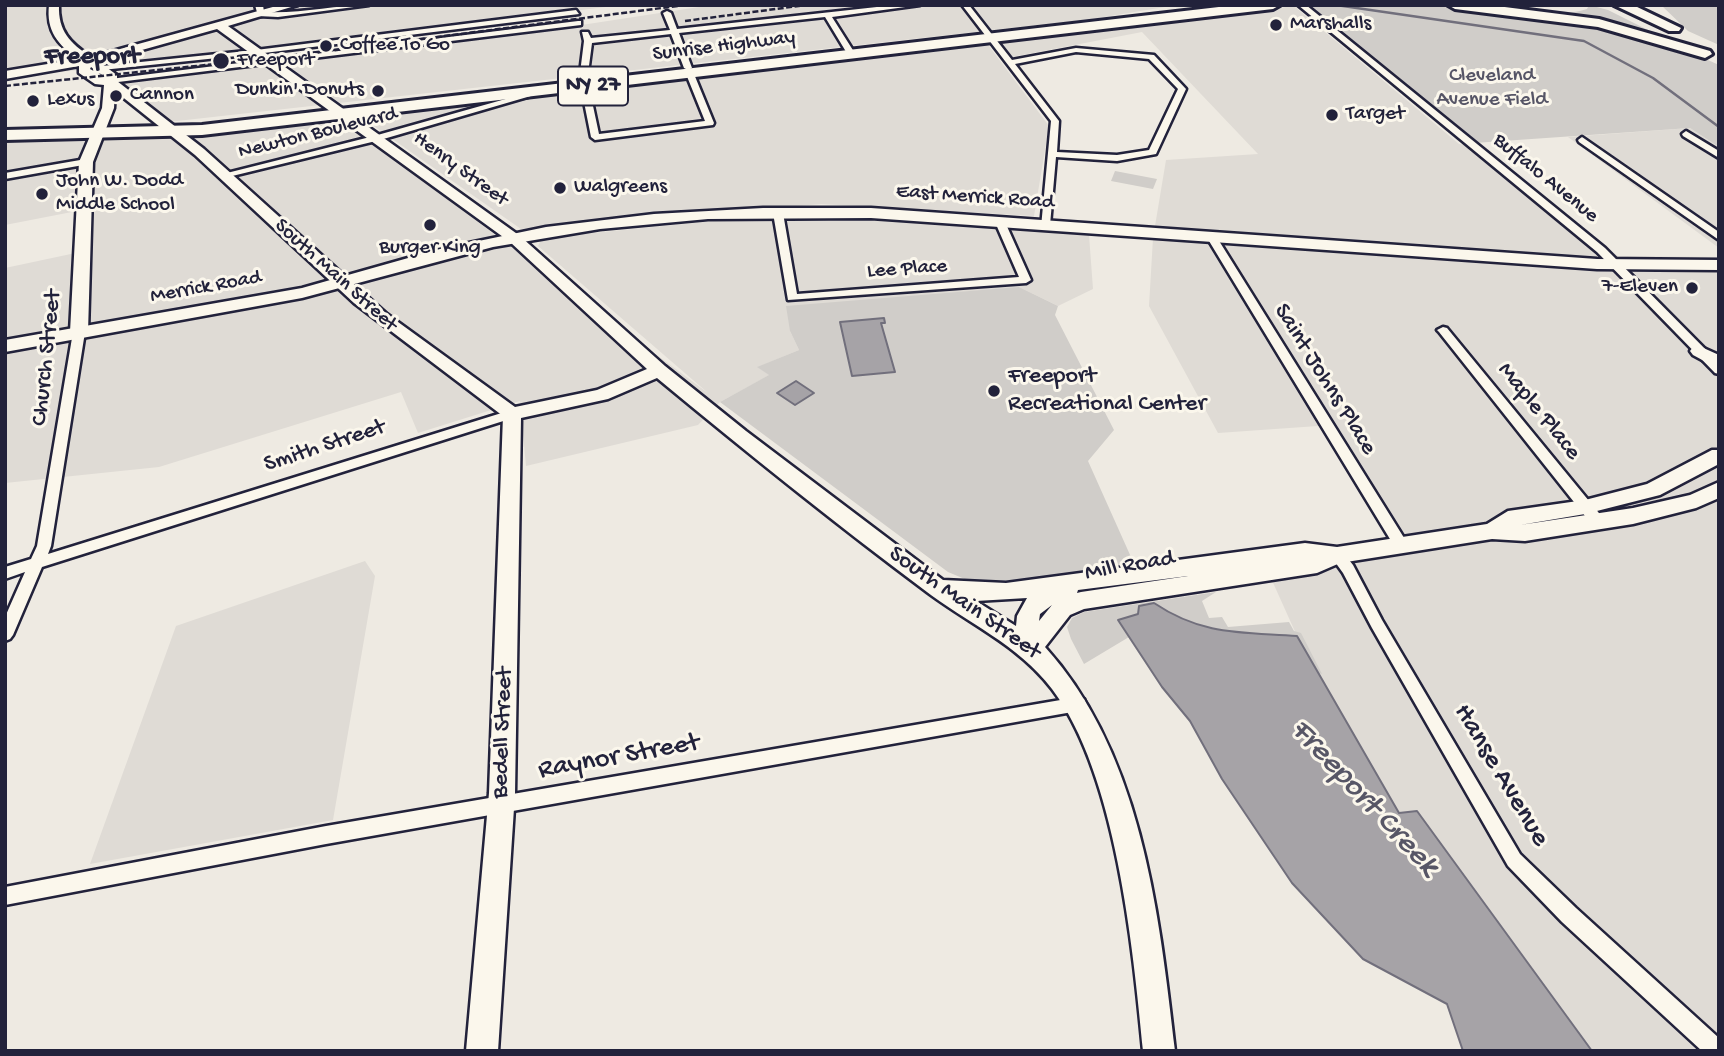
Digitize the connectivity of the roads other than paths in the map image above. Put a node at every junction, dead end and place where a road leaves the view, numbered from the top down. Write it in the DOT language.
graph roads {
  1 [pos="54,5"];
  2 [pos="293,5"];
  3 [pos="366,5"];
  4 [pos="917,5"];
  5 [pos="965,5"];
  6 [pos="1211,5"];
  7 [pos="1273,5"];
  8 [pos="1301,5"];
  9 [pos="1455,5"];
  10 [pos="1493,5"];
  11 [pos="1604,5"];
  12 [pos="1621,5"];
  13 [pos="1654,5"];
  14 [pos="1584,7"];
  15 [pos="575,9"];
  16 [pos="260,10"];
  17 [pos="667,13"];
  18 [pos="827,15"];
  19 [pos="578,23"];
  20 [pos="219,25"];
  21 [pos="675,31"];
  22 [pos="1687,34"];
  23 [pos="989,36"];
  24 [pos="588,41"];
  25 [pos="256,52"];
  26 [pos="850,52"];
  27 [pos="1714,54"];
  28 [pos="88,61"];
  29 [pos="272,62"];
  30 [pos="1010,63"];
  31 [pos="102,68"];
  32 [pos="689,71"];
  33 [pos="5,75"];
  34 [pos="110,81"];
  35 [pos="584,84"];
  36 [pos="541,92"];
  37 [pos="338,111"];
  38 [pos="5,128"];
  39 [pos="171,128"];
  40 [pos="98,130"];
  41 [pos="1686,134"];
  42 [pos="5,135"];
  43 [pos="377,138"];
  44 [pos="1583,140"];
  45 [pos="1052,154"];
  46 [pos="1719,155"];
  47 [pos="86,162"];
  48 [pos="223,175"];
  49 [pos="5,176"];
  50 [pos="778,213"];
  51 [pos="1000,222"];
  52 [pos="1045,225"];
  53 [pos="1211,236"];
  54 [pos="1719,237"];
  55 [pos="515,239"];
  56 [pos="1614,265"];
  57 [pos="1719,265"];
  58 [pos="339,282"];
  59 [pos="1443,330"];
  60 [pos="79,332"];
  61 [pos="5,346"];
  62 [pos="1699,351"];
  63 [pos="1719,363"];
  64 [pos="659,370"];
  65 [pos="1719,370"];
  66 [pos="512,414"];
  67 [pos="1719,457"];
  68 [pos="1719,489"];
  69 [pos="1592,514"];
  70 [pos="1401,545"];
  71 [pos="1337,555"];
  72 [pos="36,564"];
  73 [pos="5,573"];
  74 [pos="1108,579"];
  75 [pos="933,585"];
  76 [pos="5,635"];
  77 [pos="1031,648"];
  78 [pos="1078,704"];
  79 [pos="501,807"];
  80 [pos="5,896"];
  81 [pos="482,1051"];
  82 [pos="1159,1051"];
  83 [pos="1718,1051"];
  1 -- 28 [label="main road"];
  2 -- 16 [label="main road"];
  3 -- 16 [label="street"];
  4 -- 18 [label="street"];
  5 -- 23 [label="street"];
  6 -- 23 [label="highway, Sunrise Highway / NY 27"];
  7 -- 23 [label="highway, Sunrise Highway / NY 27"];
  8 -- 56 [label="street, Buffalo Avenue"];
  9 -- 27 [label="highway"];
  10 -- 14 [label="highway"];
  11 -- 27 [label="highway"];
  12 -- 22 [label="highway"];
  13 -- 22 [label="highway"];
  15 -- 19 [label="street"];
  15 -- 25 [label="street"];
  16 -- 20 [label="main road"];
  17 -- 21 [label="street"];
  18 -- 21 [label="street"];
  18 -- 26 [label="street"];
  19 -- 24 [label="street"];
  19 -- 29 [label="street"];
  20 -- 25 [label="main road, Henry Street"];
  20 -- 28 [label="main road"];
  21 -- 24 [label="street"];
  21 -- 32 [label="street"];
  22 -- 27 [label="highway"];
  23 -- 26 [label="highway, Sunrise Highway / NY 27"];
  23 -- 30 [label="street"];
  24 -- 35 [label="street"];
  25 -- 29 [label="main road, Henry Street"];
  25 -- 31 [label="street"];
  26 -- 32 [label="highway, Sunrise Highway / NY 27"];
  28 -- 31 [label="main road"];
  28 -- 33 [label="main road"];
  28 -- 34 [label="main road, South Main Street"];
  29 -- 34 [label="street"];
  29 -- 37 [label="main road, Henry Street"];
  30 -- 45 [label="street"];
  30 -- 45 [label="street"];
  31 -- 34 [label="main road"];
  32 -- 35 [label="highway, Sunrise Highway / NY 27"];
  32 -- 35 [label="street"];
  34 -- 39 [label="main road, South Main Street"];
  34 -- 40 [label="main road, Church Street"];
  35 -- 36 [label="highway, Sunrise Highway / NY 27"];
  35 -- 37 [label="highway, Sunrise Highway / NY 27"];
  36 -- 37 [label="highway, Sunrise Highway / NY 27"];
  36 -- 43 [label="street, Newton Boulevard"];
  37 -- 39 [label="highway, Sunrise Highway / NY 27"];
  37 -- 43 [label="main road, Henry Street"];
  38 -- 40 [label="highway, NY 27"];
  39 -- 40 [label="highway, Sunrise Highway / NY 27"];
  39 -- 48 [label="main road, South Main Street"];
  40 -- 42 [label="highway, NY 27"];
  40 -- 47 [label="main road, Church Street"];
  41 -- 46 [label="street"];
  43 -- 48 [label="street, Newton Boulevard"];
  43 -- 55 [label="main road, Henry Street"];
  44 -- 54 [label="street"];
  45 -- 52 [label="street"];
  47 -- 49 [label="street"];
  47 -- 60 [label="main road, Church Street"];
  48 -- 58 [label="main road, South Main Street"];
  50 -- 51 [label="main road, East Merrick Road"];
  50 -- 51 [label="street, Lee Place"];
  50 -- 55 [label="main road, East Merrick Road"];
  51 -- 52 [label="main road, East Merrick Road"];
  52 -- 53 [label="main road, East Merrick Road"];
  53 -- 56 [label="main road, East Merrick Road"];
  53 -- 70 [label="street, Saint Johns Place"];
  55 -- 58 [label="main road, East Merrick Road"];
  55 -- 64 [label="main road, Henry Street"];
  56 -- 57 [label="main road"];
  56 -- 62 [label="street, Buffalo Avenue"];
  58 -- 60 [label="main road, Merrick Road"];
  58 -- 66 [label="main road, South Main Street"];
  59 -- 69 [label="street, Maple Place"];
  60 -- 61 [label="main road"];
  60 -- 72 [label="street, Church Street"];
  62 -- 63 [label="main road"];
  62 -- 65 [label="street, Buffalo Avenue"];
  64 -- 66 [label="main road, Smith Street"];
  64 -- 75 [label="main road, South Main Street"];
  66 -- 72 [label="street, Smith Street"];
  66 -- 79 [label="main road, Bedell Street"];
  67 -- 69 [label="main road, Mill Road"];
  68 -- 69 [label="main road, Mill Road"];
  69 -- 70 [label="main road, Mill Road"];
  70 -- 71 [label="main road, Mill Road"];
  71 -- 74 [label="main road, Mill Road"];
  71 -- 77 [label="main road, Mill Road"];
  71 -- 83 [label="street, Hanse Avenue"];
  72 -- 73 [label="street, Smith Street"];
  72 -- 76 [label="street, Church Street"];
  74 -- 75 [label="main road, Mill Road"];
  74 -- 77 [label="main road, Mill Road"];
  75 -- 77 [label="main road, South Main Street"];
  77 -- 78 [label="main road, South Main Street"];
  78 -- 79 [label="street, Raynor Street"];
  78 -- 82 [label="main road, South Main Street"];
  79 -- 80 [label="street, Raynor Street"];
  79 -- 81 [label="main road, Bedell Street"];
}
